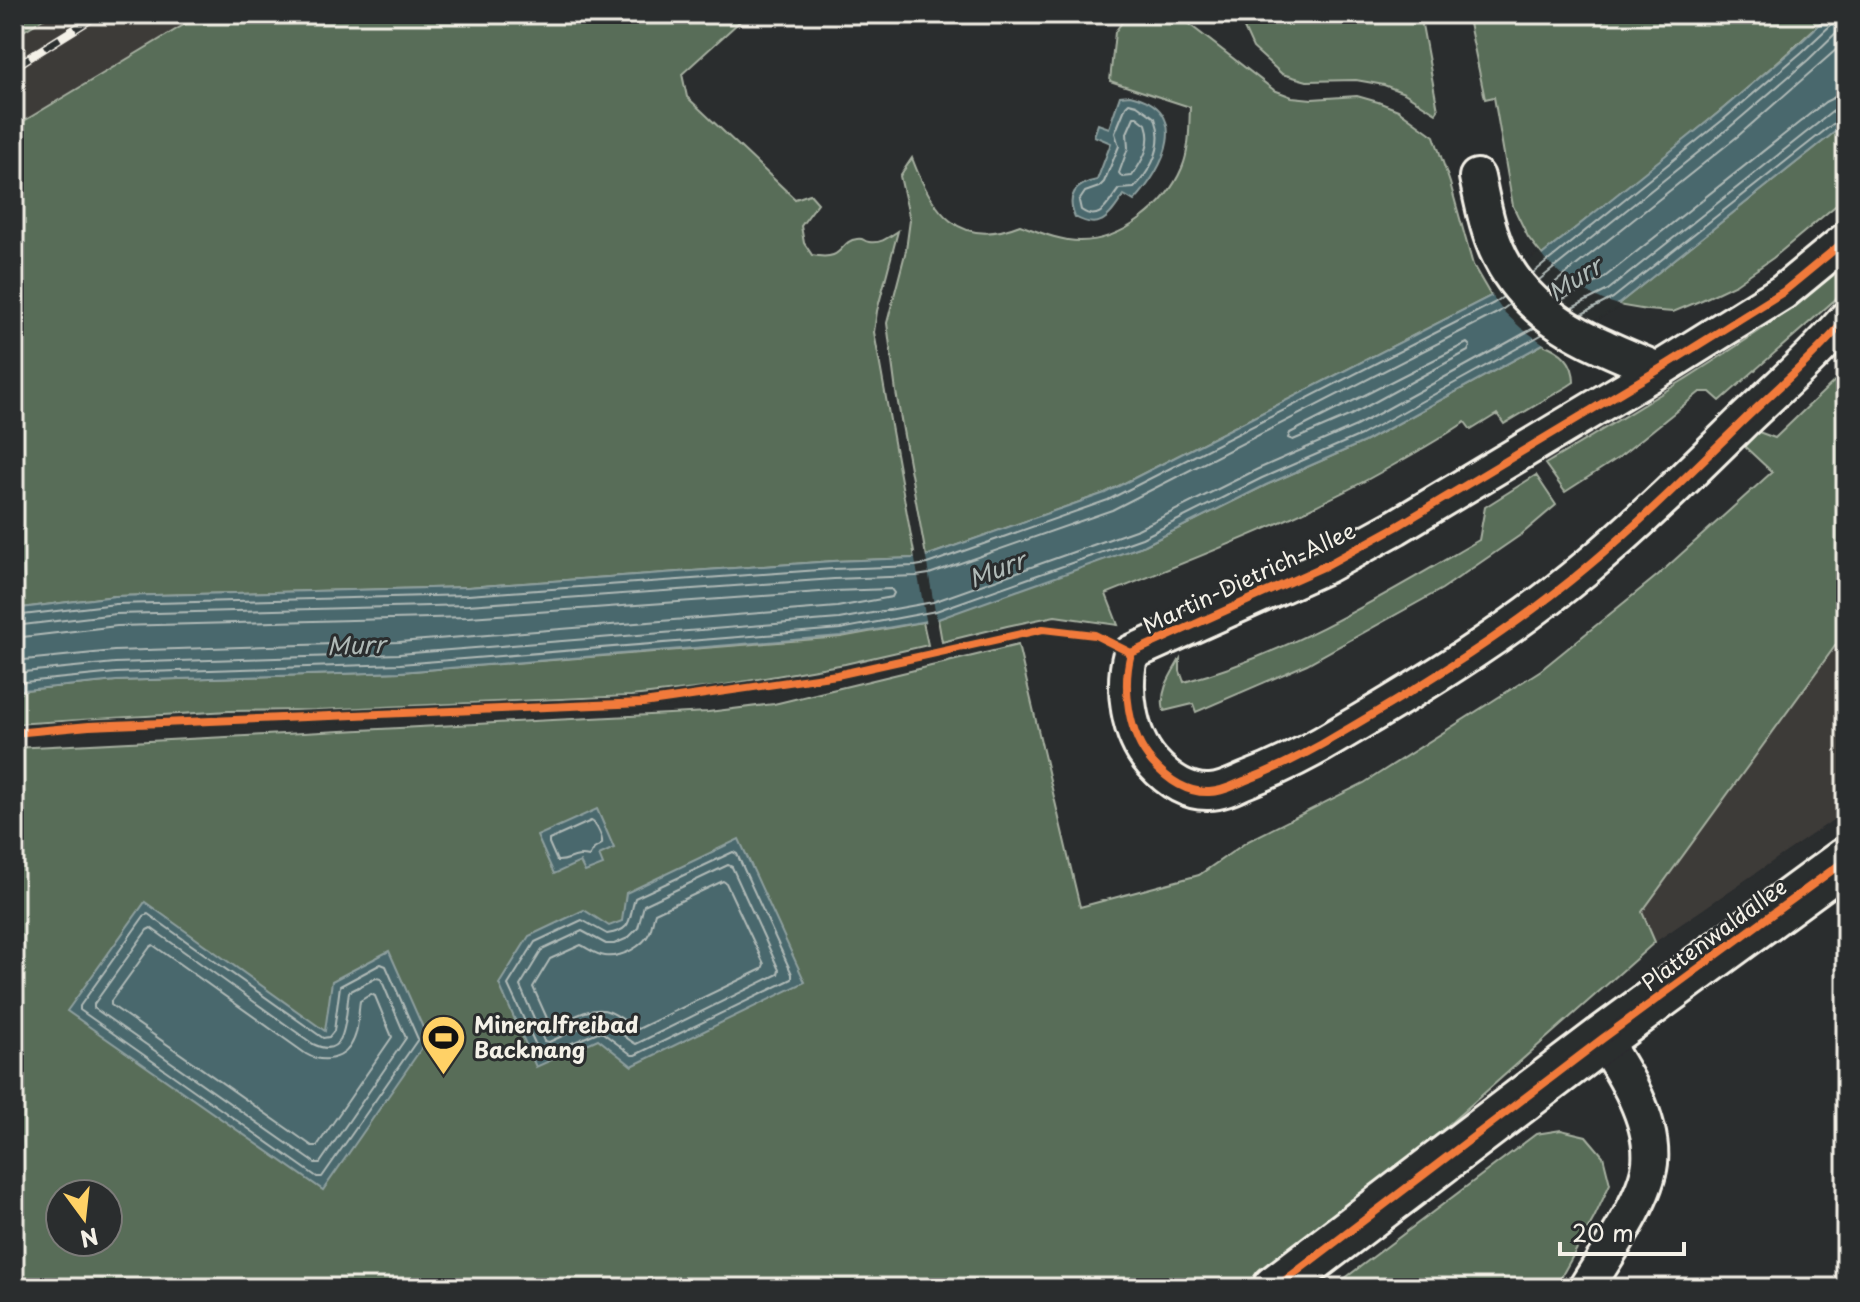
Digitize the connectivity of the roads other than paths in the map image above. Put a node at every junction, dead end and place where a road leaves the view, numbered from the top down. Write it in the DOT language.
graph roads {
  1 [pos="1477,177"];
  2 [pos="1846,240"];
  3 [pos="1846,319"];
  4 [pos="1658,370"];
  5 [pos="1846,860"];
  6 [pos="1602,1039"];
  7 [pos="1275,1288"];
  8 [pos="1586,1288"];
  1 -- 4 [label="street"];
  2 -- 4 [label="street, Martin-Dietrich-Allee"];
  3 -- 4 [label="street, Martin-Dietrich-Allee"];
  5 -- 6 [label="street, Plattenwaldallee"];
  6 -- 7 [label="street, Plattenwaldallee"];
  6 -- 8 [label="street"];
}
